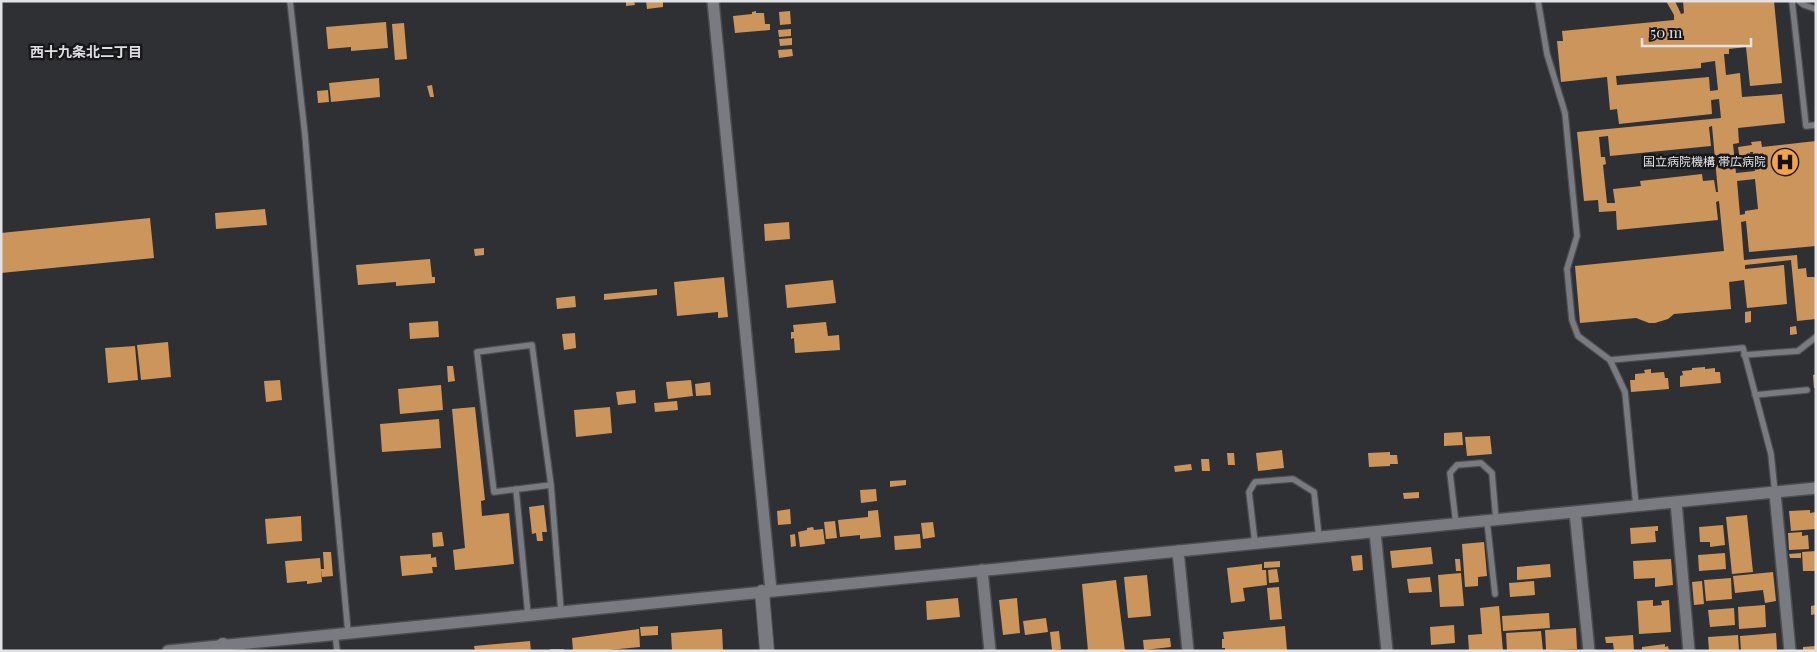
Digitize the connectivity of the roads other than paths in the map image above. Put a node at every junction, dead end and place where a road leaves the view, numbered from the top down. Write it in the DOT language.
graph roads {
  1 [pos="290,1"];
  2 [pos="713,1"];
  3 [pos="1538,1"];
  4 [pos="1792,1"];
  5 [pos="1799,1"];
  6 [pos="1816,9"];
  7 [pos="1816,125"];
  8 [pos="1815,339"];
  9 [pos="1744,355"];
  10 [pos="1610,360"];
  11 [pos="1807,390"];
  12 [pos="1755,395"];
  13 [pos="551,485"];
  14 [pos="1816,488"];
  15 [pos="516,489"];
  16 [pos="1775,492"];
  17 [pos="1676,502"];
  18 [pos="1636,506"];
  19 [pos="1575,512"];
  20 [pos="1492,520"];
  21 [pos="1456,524"];
  22 [pos="1375,532"];
  23 [pos="1319,537"];
  24 [pos="1255,543"];
  25 [pos="1178,551"];
  26 [pos="982,570"];
  27 [pos="767,591"];
  28 [pos="1495,594"];
  29 [pos="561,611"];
  30 [pos="528,614"];
  31 [pos="348,632"];
  32 [pos="335,634"];
  33 [pos="223,648"];
  34 [pos="168,651"];
  35 [pos="337,651"];
  36 [pos="768,651"];
  37 [pos="990,651"];
  38 [pos="1188,651"];
  39 [pos="1387,651"];
  40 [pos="1589,651"];
  41 [pos="1689,651"];
  42 [pos="1790,651"];
  1 -- 31 [label="lane"];
  2 -- 27 [label="street"];
  3 -- 10 [label="lane"];
  4 -- 7 [label="lane"];
  5 -- 6 [label="lane"];
  8 -- 9 [label="lane"];
  9 -- 10 [label="lane"];
  9 -- 12 [label="lane"];
  10 -- 18 [label="lane"];
  11 -- 12 [label="lane"];
  12 -- 16 [label="lane"];
  13 -- 15 [label="lane"];
  13 -- 15 [label="lane"];
  13 -- 29 [label="lane"];
  14 -- 16 [label="street"];
  15 -- 30 [label="lane"];
  16 -- 17 [label="street"];
  16 -- 42 [label="street"];
  17 -- 18 [label="street"];
  17 -- 41 [label="street"];
  18 -- 19 [label="street"];
  19 -- 20 [label="street"];
  19 -- 40 [label="street"];
  20 -- 21 [label="street"];
  20 -- 21 [label="lane"];
  20 -- 28 [label="lane"];
  21 -- 22 [label="street"];
  22 -- 23 [label="street"];
  22 -- 39 [label="street"];
  23 -- 24 [label="street"];
  23 -- 24 [label="lane"];
  24 -- 25 [label="street"];
  25 -- 26 [label="street"];
  25 -- 38 [label="street"];
  26 -- 27 [label="street"];
  26 -- 37 [label="street"];
  27 -- 29 [label="street"];
  27 -- 36 [label="street"];
  29 -- 30 [label="street"];
  30 -- 31 [label="street"];
  31 -- 32 [label="street"];
  32 -- 33 [label="street"];
  32 -- 35 [label="lane"];
  33 -- 34 [label="street"];
}
